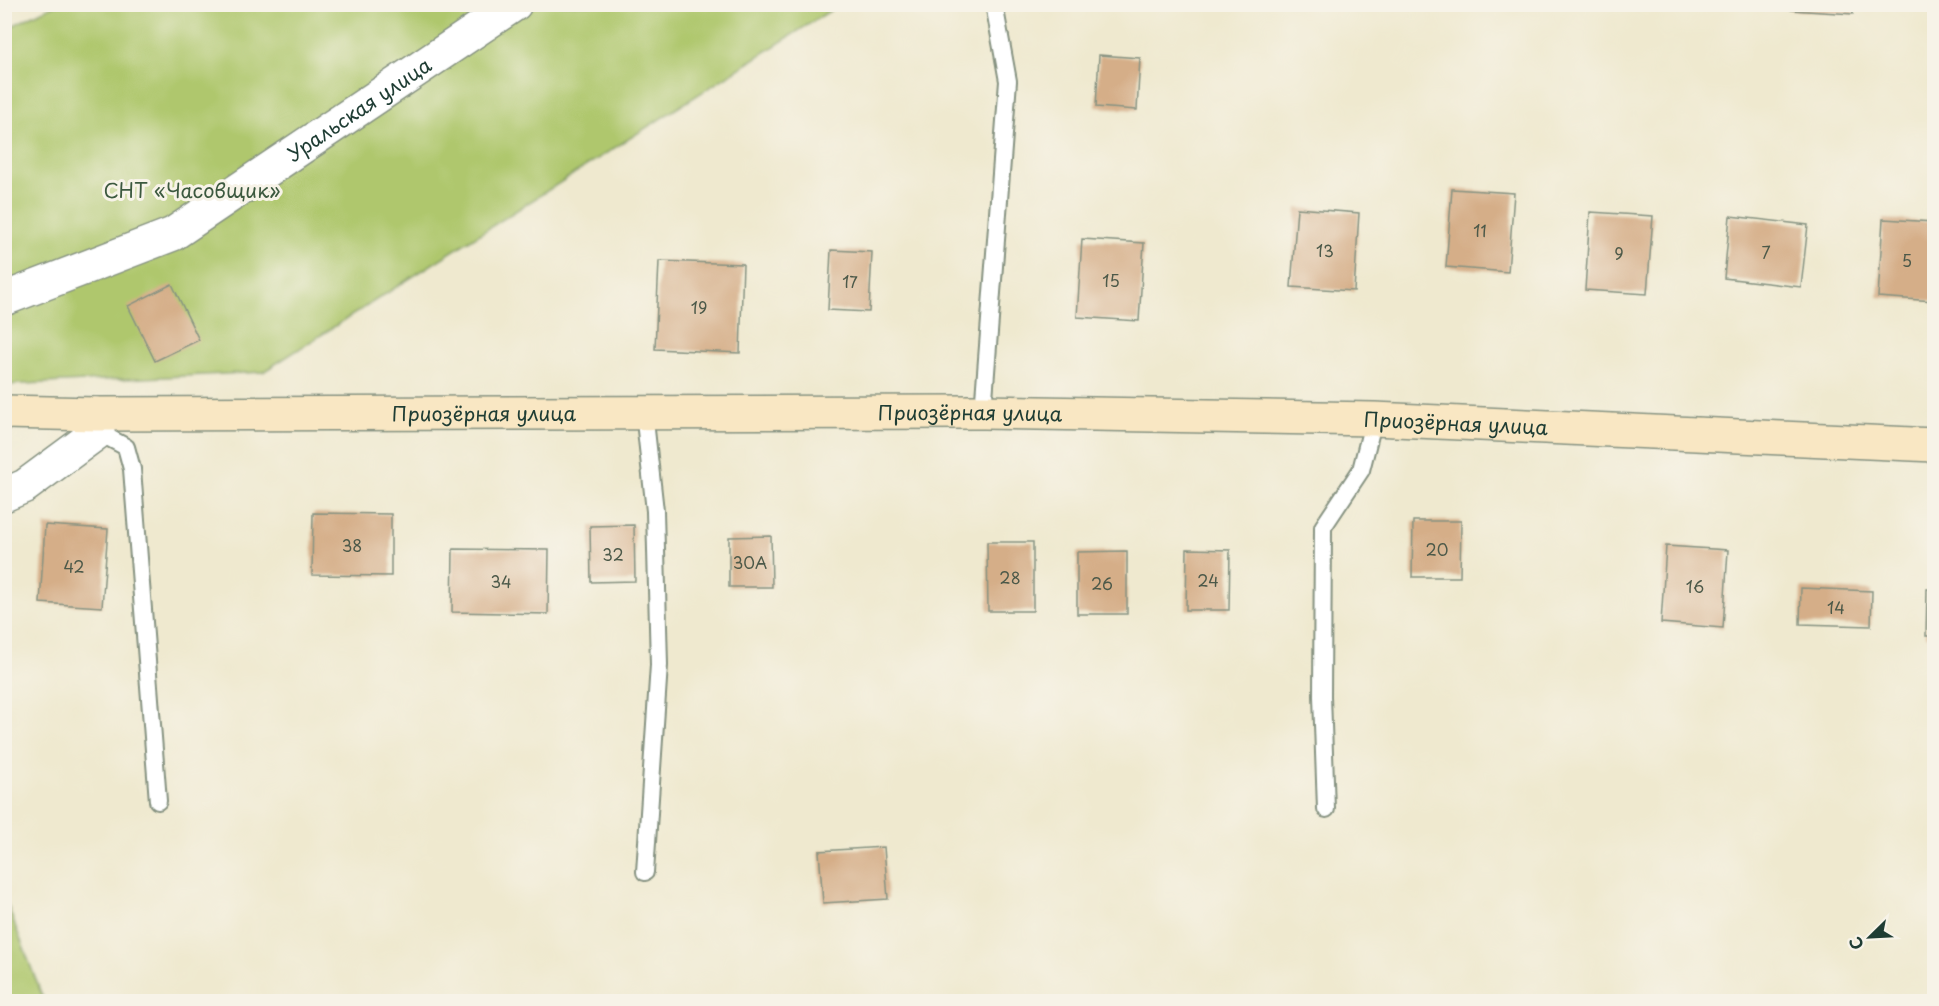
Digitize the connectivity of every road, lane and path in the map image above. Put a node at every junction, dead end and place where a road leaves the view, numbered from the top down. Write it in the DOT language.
graph roads {
  1 [pos="515,4"];
  2 [pos="994,4"];
  3 [pos="4,299"];
  4 [pos="4,412"];
  5 [pos="644,412"];
  6 [pos="983,412"];
  7 [pos="1374,419"];
  8 [pos="97,423"];
  9 [pos="1935,445"];
  10 [pos="4,495"];
  11 [pos="158,801"];
  12 [pos="1326,809"];
  13 [pos="645,872"];
  1 -- 3 [label="street, Уральская улица"];
  2 -- 6 [label="lane"];
  4 -- 8 [label="street, Приозёрная улица"];
  5 -- 6 [label="street, Приозёрная улица"];
  5 -- 8 [label="street, Приозёрная улица"];
  5 -- 13 [label="lane"];
  6 -- 7 [label="street, Приозёрная улица"];
  7 -- 9 [label="street, Приозёрная улица"];
  7 -- 12 [label="lane"];
  8 -- 10 [label="street"];
  8 -- 11 [label="lane"];
}
